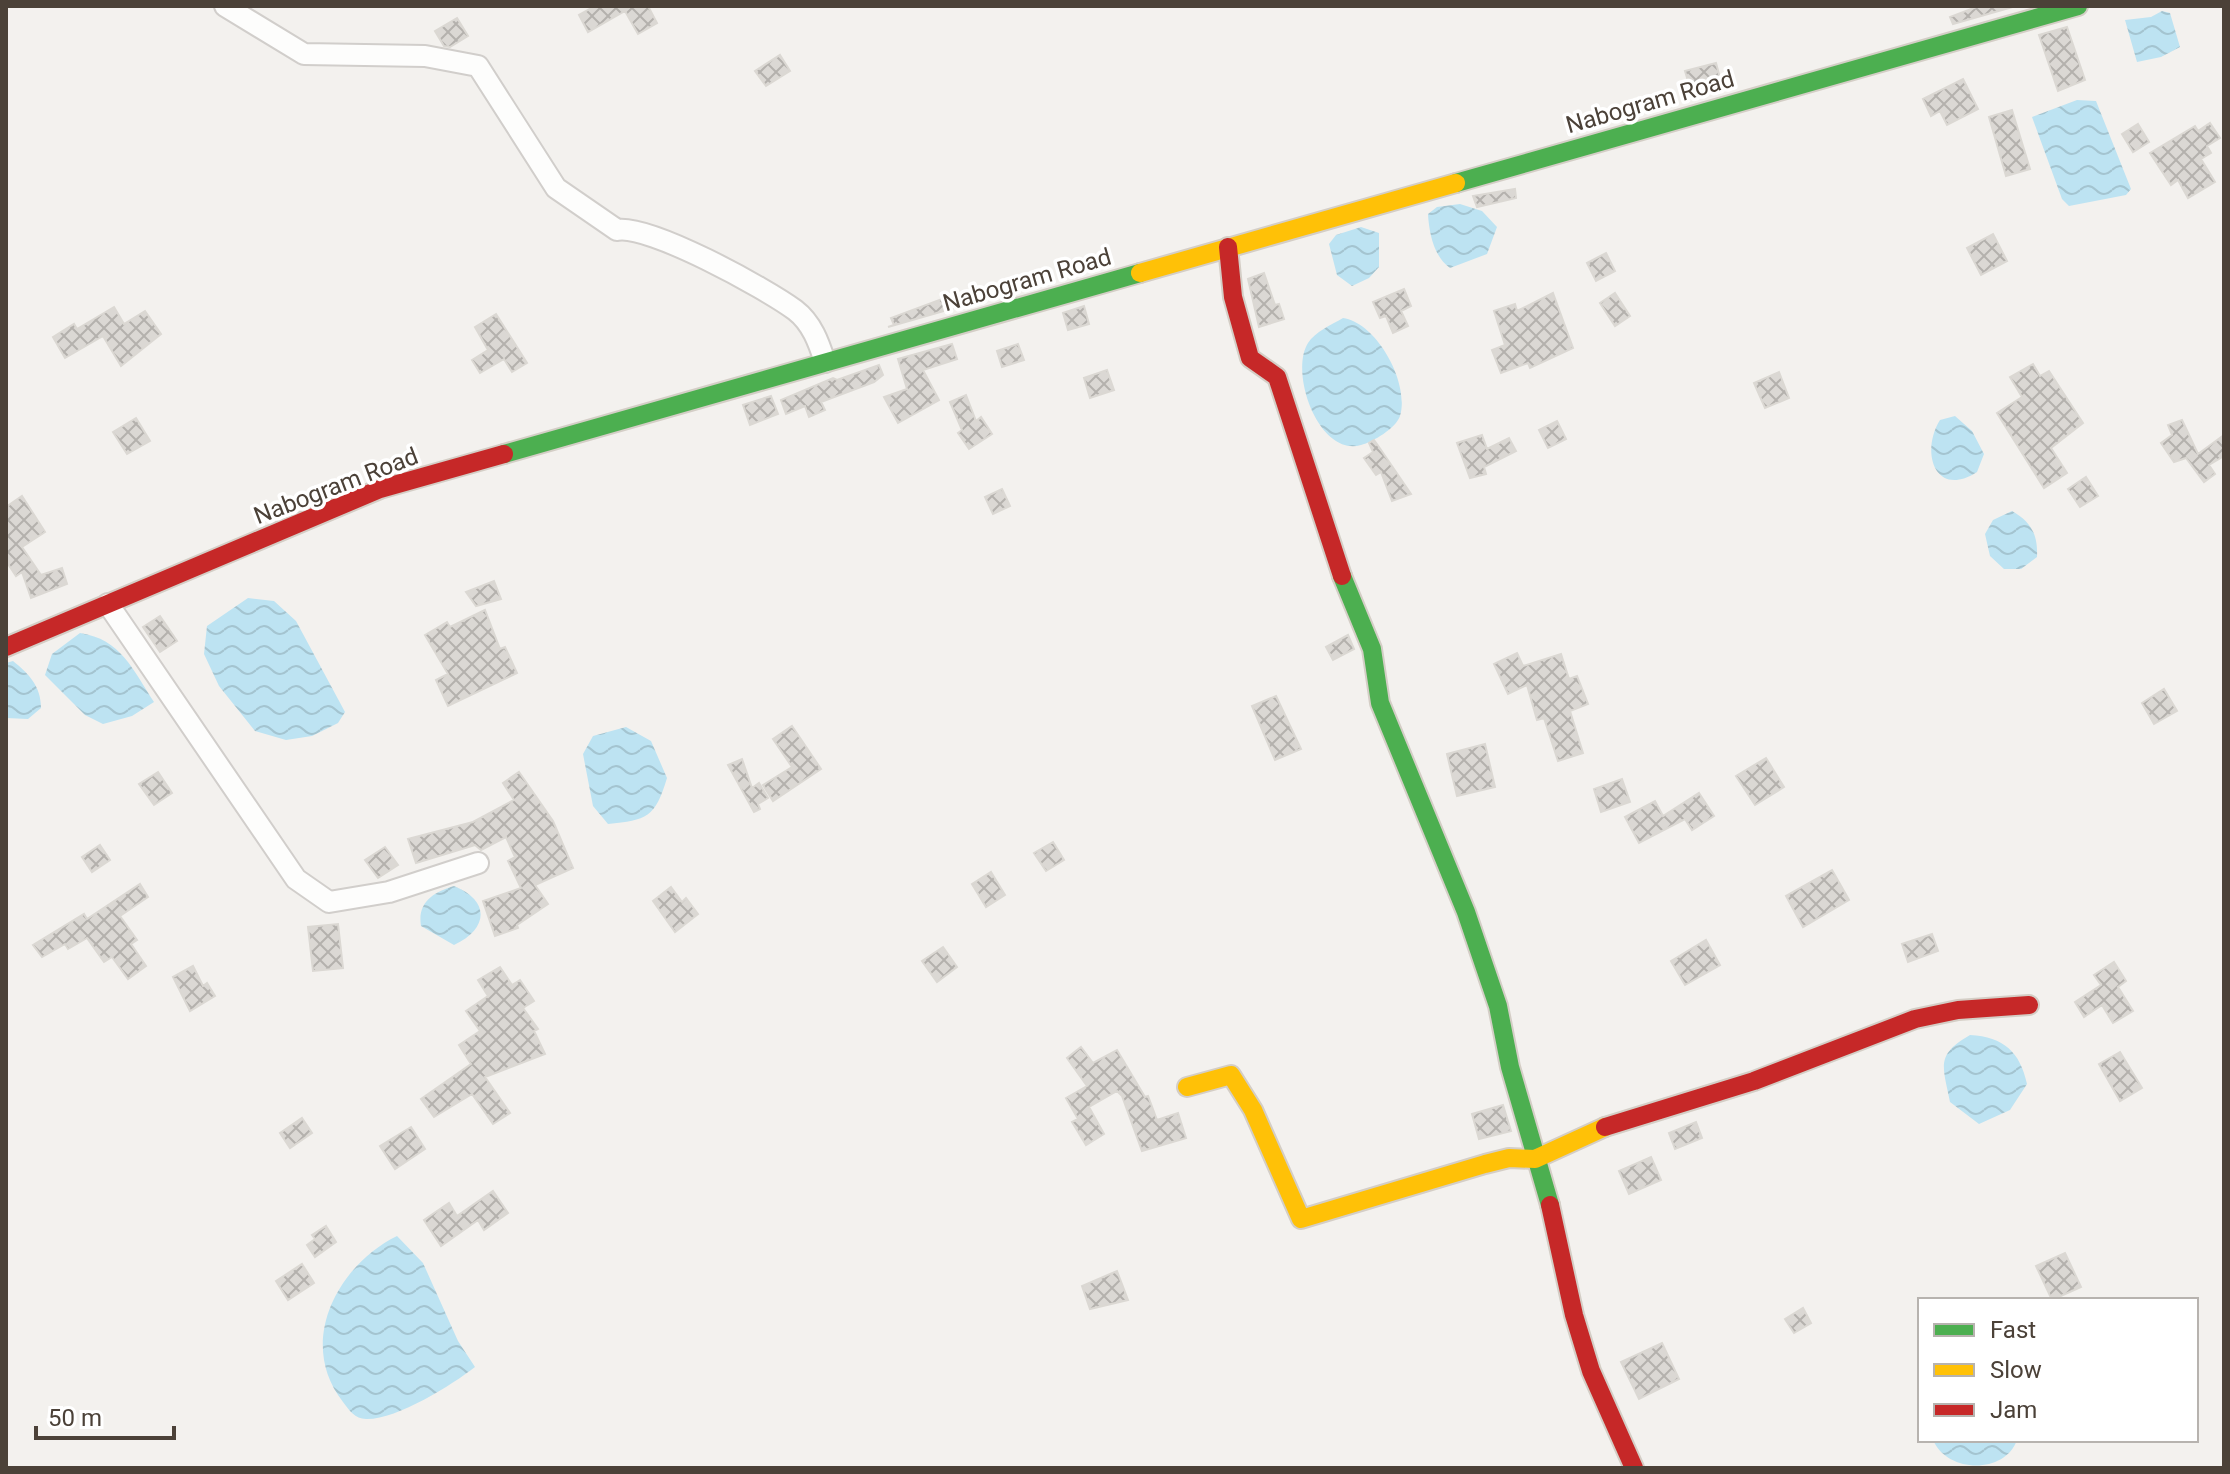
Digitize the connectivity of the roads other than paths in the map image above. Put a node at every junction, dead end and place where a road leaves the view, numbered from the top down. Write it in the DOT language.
graph roads {
  1 [pos="225,6"];
  2 [pos="2078,6"];
  3 [pos="1228,247"];
  4 [pos="825,362"];
  5 [pos="108,604"];
  6 [pos="6,647"];
  7 [pos="478,863"];
  8 [pos="2029,1005"];
  9 [pos="1187,1087"];
  10 [pos="1535,1159"];
  11 [pos="1634,1468"];
  1 -- 4 [label="street"];
  2 -- 3 [label="street, Nabogram Road"];
  3 -- 4 [label="street, Nabogram Road"];
  3 -- 10 [label="street"];
  4 -- 5 [label="street, Nabogram Road"];
  5 -- 6 [label="street, Nabogram Road"];
  5 -- 7 [label="street"];
  8 -- 10 [label="street"];
  9 -- 10 [label="street"];
  10 -- 11 [label="street"];
}
